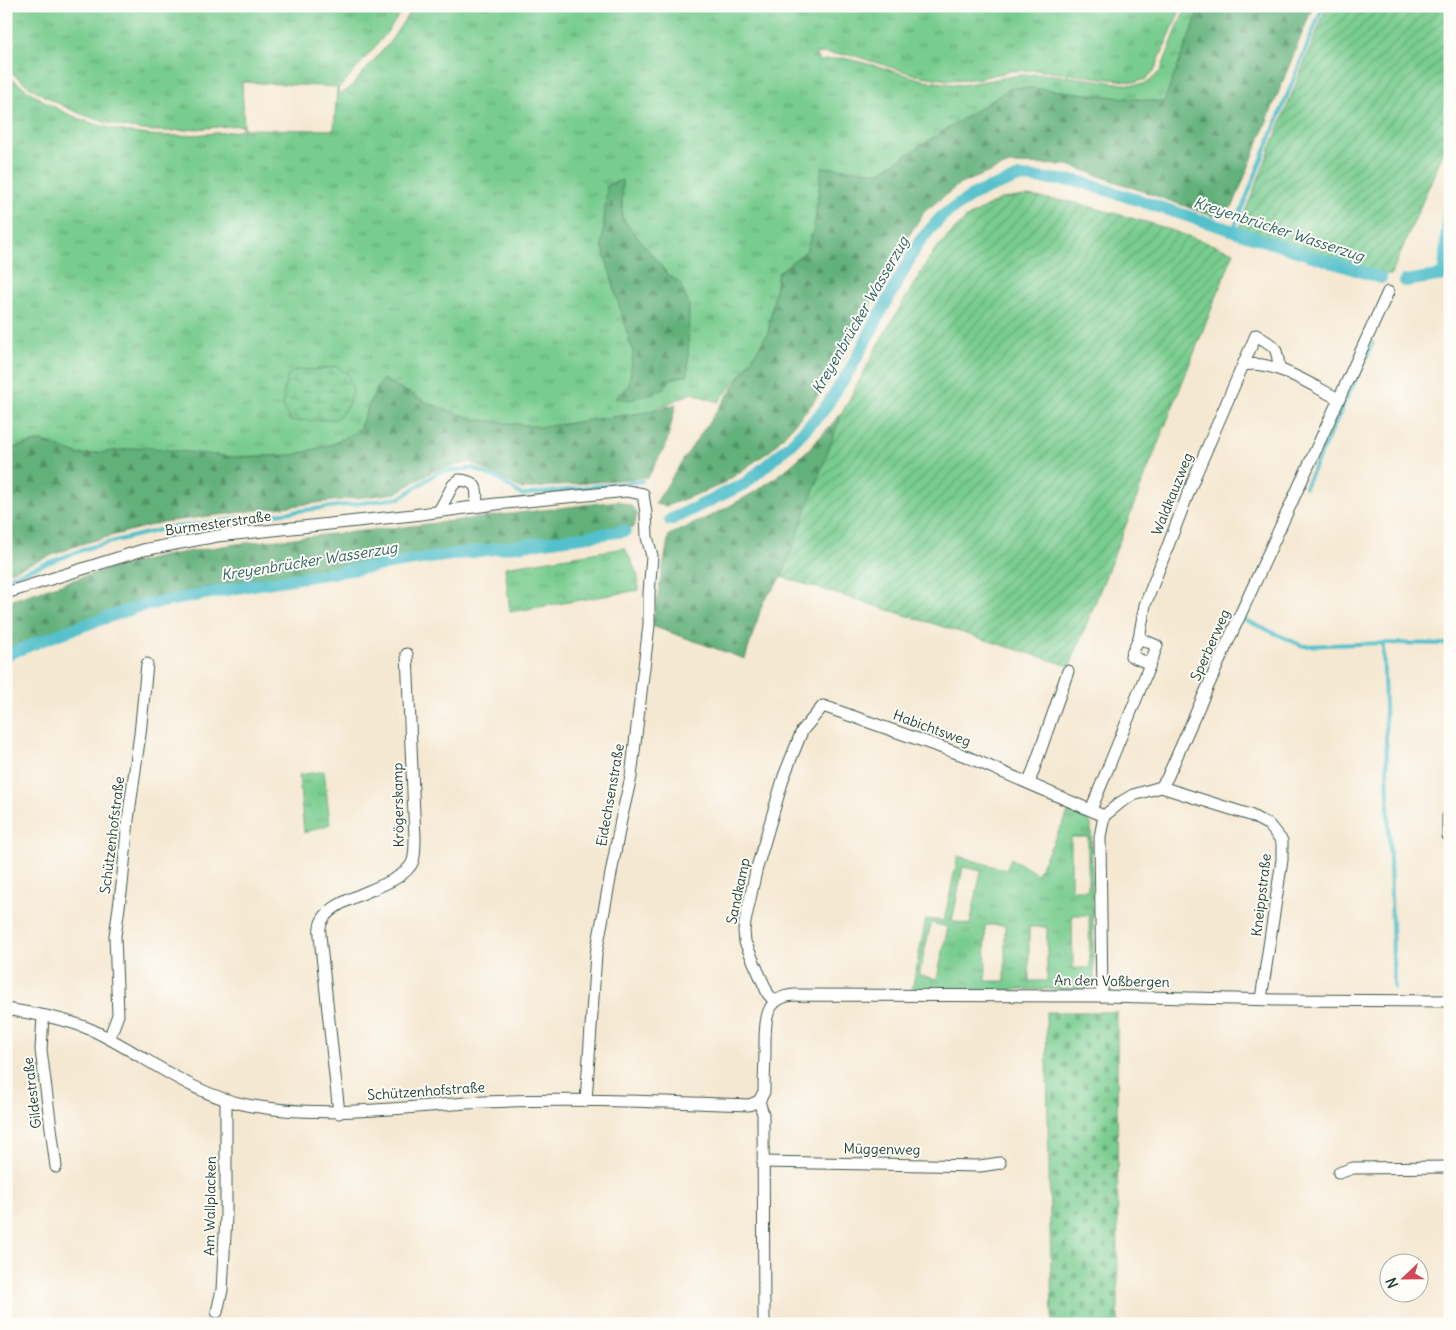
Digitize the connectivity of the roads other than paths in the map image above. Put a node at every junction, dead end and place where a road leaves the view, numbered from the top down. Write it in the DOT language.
graph roads {
  1 [pos="1388,292"];
  2 [pos="1243,365"];
  3 [pos="1279,368"];
  4 [pos="1339,400"];
  5 [pos="643,494"];
  6 [pos="476,506"];
  7 [pos="439,511"];
  8 [pos="6,593"];
  9 [pos="1139,638"];
  10 [pos="406,654"];
  11 [pos="147,664"];
  12 [pos="1150,664"];
  13 [pos="1068,671"];
  14 [pos="823,706"];
  15 [pos="1029,783"];
  16 [pos="1161,787"];
  17 [pos="1091,810"];
  18 [pos="1104,816"];
  19 [pos="1450,817"];
  20 [pos="1450,836"];
  21 [pos="1102,996"];
  22 [pos="1261,999"];
  23 [pos="1450,1001"];
  24 [pos="775,1002"];
  25 [pos="6,1009"];
  26 [pos="43,1016"];
  27 [pos="109,1039"];
  28 [pos="226,1100"];
  29 [pos="586,1101"];
  30 [pos="760,1101"];
  31 [pos="339,1113"];
  32 [pos="764,1162"];
  33 [pos="1000,1163"];
  34 [pos="56,1167"];
  35 [pos="1450,1167"];
  36 [pos="1339,1173"];
  37 [pos="217,1312"];
  38 [pos="764,1324"];
  1 -- 4 [label="street, Sperberweg"];
  2 -- 3 [label="street"];
  2 -- 3 [label="street, Waldkauzweg"];
  2 -- 9 [label="street, Waldkauzweg"];
  3 -- 4 [label="street"];
  4 -- 16 [label="street, Sperberweg"];
  5 -- 6 [label="street, Burmesterstraße"];
  5 -- 29 [label="street, Eidechsenstraße"];
  6 -- 7 [label="street, Burmesterstraße"];
  6 -- 7 [label="street"];
  7 -- 8 [label="street, Burmesterstraße"];
  9 -- 12 [label="street"];
  9 -- 12 [label="street, Waldkauzweg"];
  10 -- 31 [label="street, Krögerskamp"];
  11 -- 27 [label="street, Schützenhofstraße"];
  12 -- 17 [label="street"];
  13 -- 15 [label="street"];
  14 -- 15 [label="street, Habichtsweg"];
  14 -- 24 [label="street, Sandkamp"];
  15 -- 17 [label="street, Habichtsweg"];
  16 -- 18 [label="street"];
  16 -- 22 [label="street, Kneippstraße"];
  17 -- 18 [label="street, Habichtsweg"];
  18 -- 21 [label="street"];
  19 -- 20 [label="street"];
  21 -- 22 [label="street, An den Voßbergen"];
  21 -- 24 [label="street, An den Voßbergen"];
  22 -- 23 [label="street, An den Voßbergen"];
  24 -- 30 [label="street"];
  25 -- 26 [label="street, Schützenhofstraße"];
  26 -- 27 [label="street, Schützenhofstraße"];
  26 -- 34 [label="street, Gildestraße"];
  27 -- 28 [label="street, Schützenhofstraße"];
  28 -- 31 [label="street, Schützenhofstraße"];
  28 -- 37 [label="street, Am Wallplacken"];
  29 -- 30 [label="street, Schützenhofstraße"];
  29 -- 31 [label="street, Schützenhofstraße"];
  30 -- 32 [label="street"];
  32 -- 33 [label="street, Müggenweg"];
  32 -- 38 [label="street"];
  35 -- 36 [label="street"];
}
